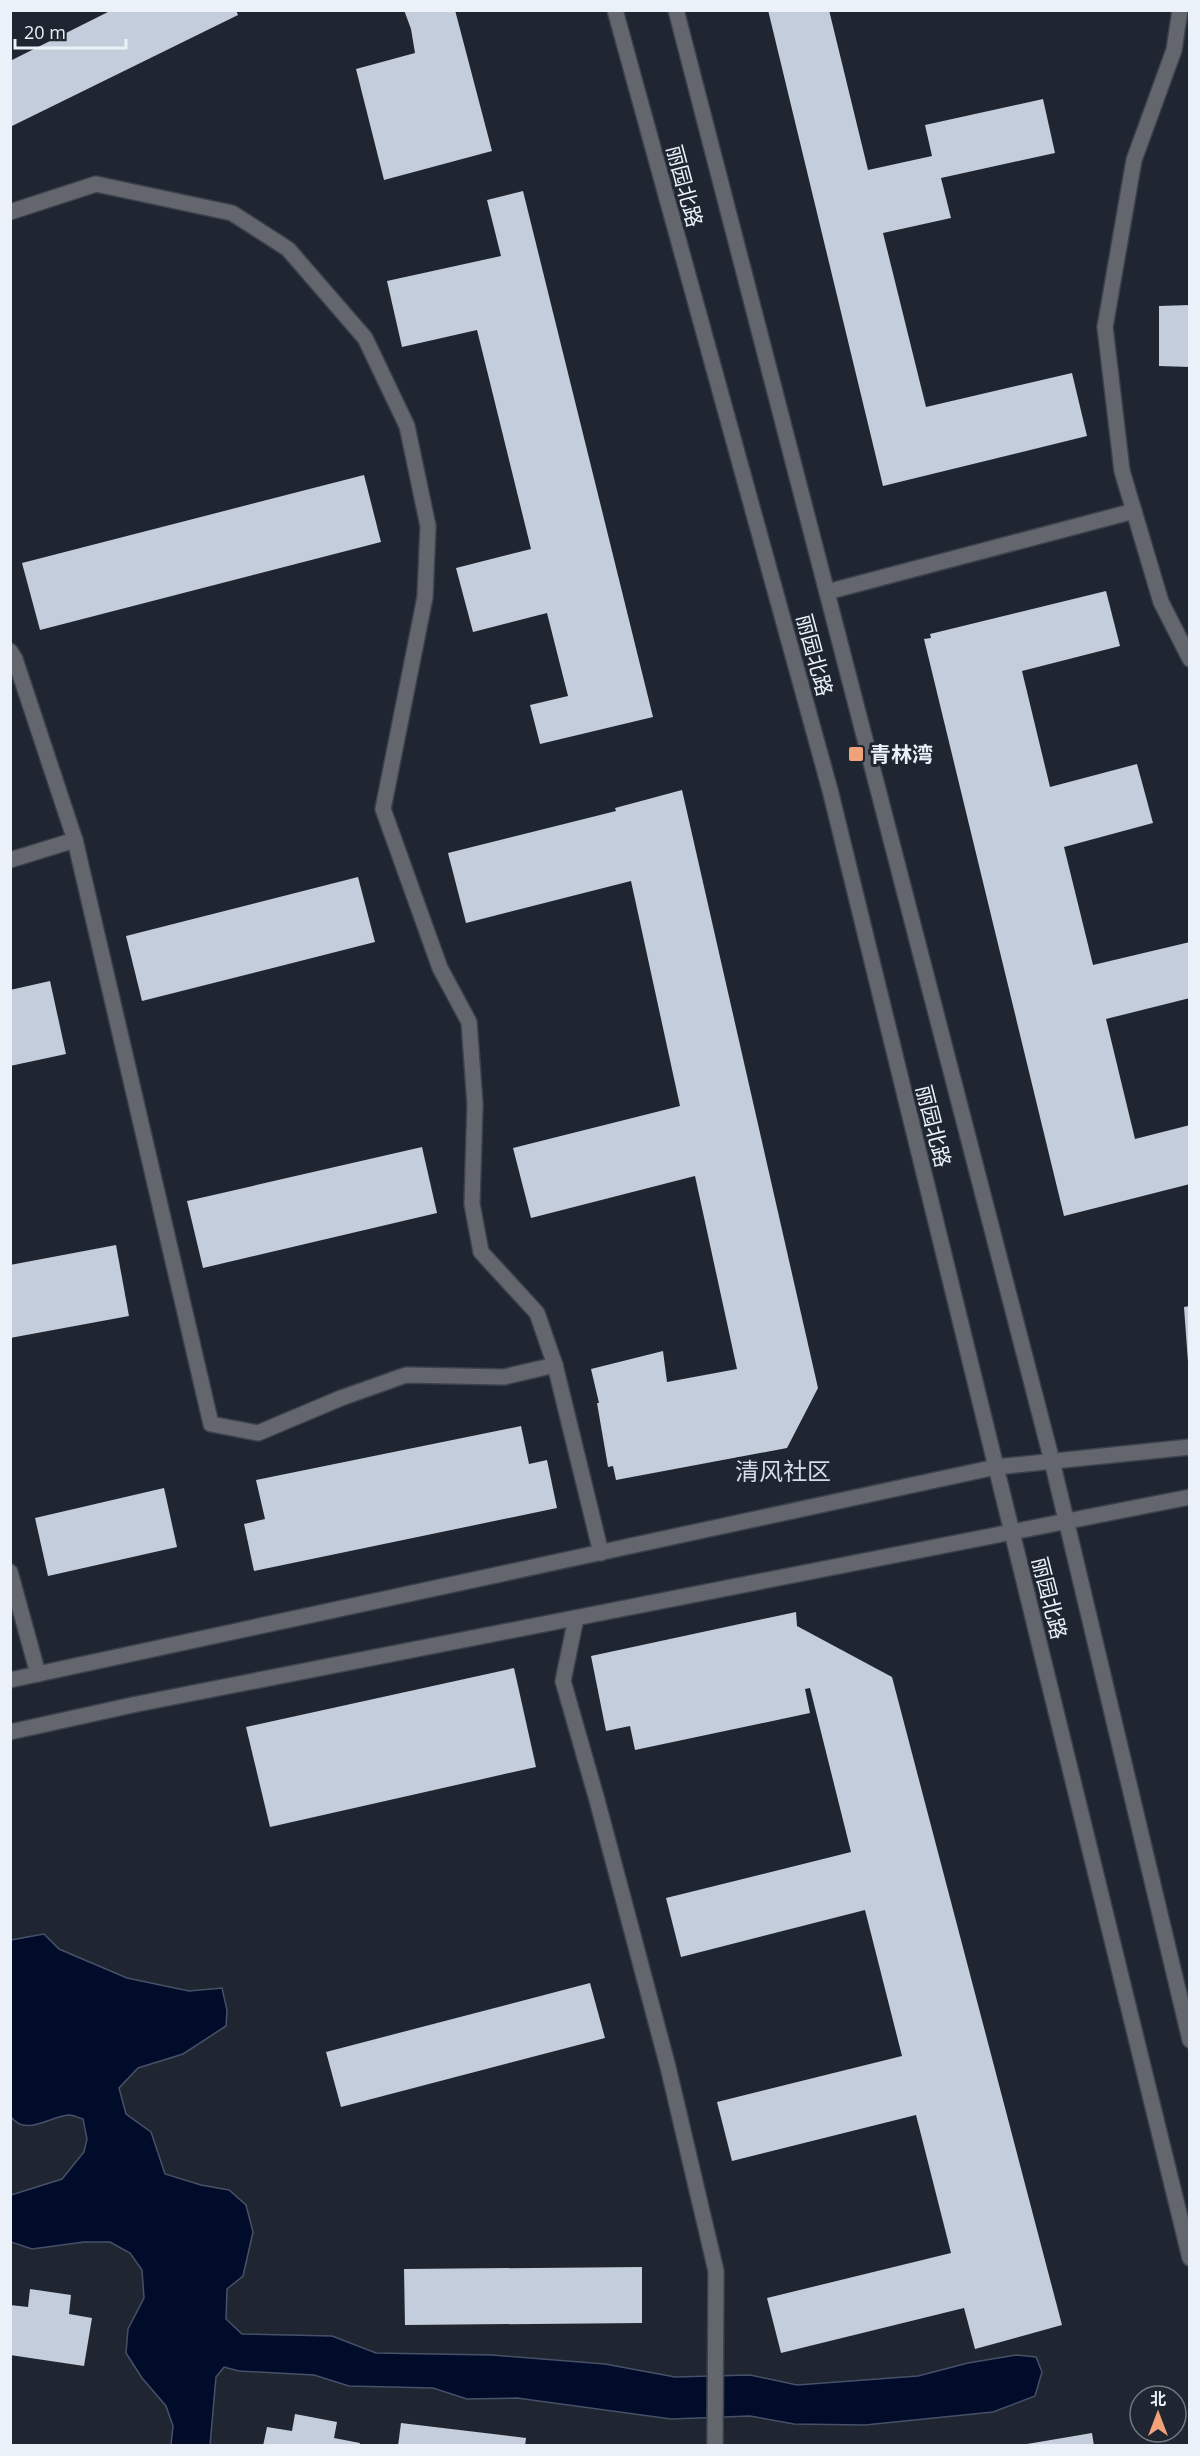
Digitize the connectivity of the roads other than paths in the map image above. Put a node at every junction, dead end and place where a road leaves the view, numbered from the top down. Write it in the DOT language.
graph roads {
  1 [pos="615,10"];
  2 [pos="676,10"];
  3 [pos="1180,10"];
  4 [pos="10,212"];
  5 [pos="1134,511"];
  6 [pos="827,592"];
  7 [pos="10,651"];
  8 [pos="1190,659"];
  9 [pos="75,840"];
  10 [pos="10,861"];
  11 [pos="555,1365"];
  12 [pos="1190,1447"];
  13 [pos="1052,1461"];
  14 [pos="996,1467"];
  15 [pos="1190,1497"];
  16 [pos="1066,1521"];
  17 [pos="1012,1532"];
  18 [pos="601,1553"];
  19 [pos="10,1572"];
  20 [pos="576,1618"];
  21 [pos="38,1674"];
  22 [pos="10,1680"];
  23 [pos="10,1732"];
  24 [pos="1190,2040"];
  25 [pos="1190,2258"];
  26 [pos="715,2445"];
  1 -- 14 [label="street, 丽园北路"];
  2 -- 6 [label="street, 丽园北路"];
  3 -- 5 [label="street"];
  4 -- 11 [label="street"];
  5 -- 6 [label="street"];
  5 -- 8 [label="street"];
  6 -- 13 [label="street, 丽园北路"];
  7 -- 9 [label="street"];
  9 -- 10 [label="street"];
  9 -- 11 [label="street"];
  11 -- 18 [label="street"];
  12 -- 13 [label="street"];
  13 -- 14 [label="street"];
  13 -- 16 [label="street, 丽园北路"];
  14 -- 17 [label="street, 丽园北路"];
  14 -- 18 [label="street"];
  15 -- 16 [label="street"];
  16 -- 17 [label="street"];
  16 -- 24 [label="street, 丽园北路"];
  17 -- 20 [label="street"];
  17 -- 25 [label="street, 丽园北路"];
  18 -- 21 [label="street"];
  19 -- 21 [label="street"];
  20 -- 23 [label="street"];
  20 -- 26 [label="street"];
  21 -- 22 [label="street"];
}
